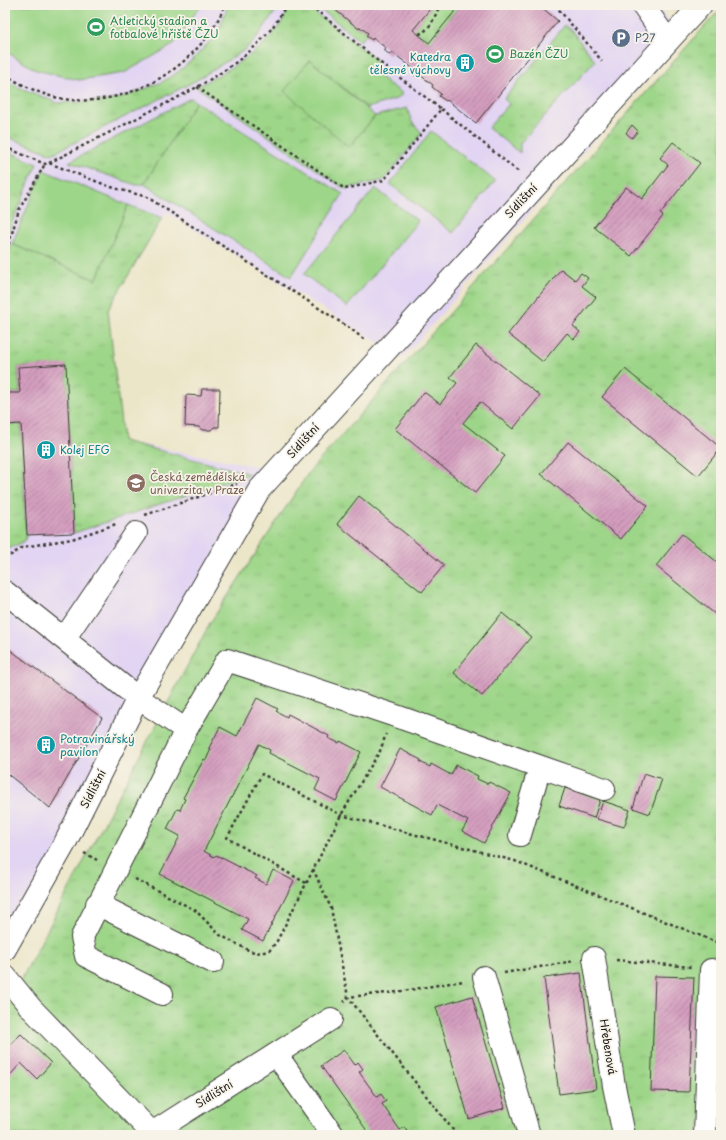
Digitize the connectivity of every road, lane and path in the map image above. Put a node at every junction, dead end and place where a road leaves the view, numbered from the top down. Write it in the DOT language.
graph roads {
  1 [pos="226,5"];
  2 [pos="286,5"];
  3 [pos="310,5"];
  4 [pos="440,5"];
  5 [pos="555,5"];
  6 [pos="643,5"];
  7 [pos="700,5"];
  8 [pos="419,34"];
  9 [pos="668,41"];
  10 [pos="602,61"];
  11 [pos="5,75"];
  12 [pos="197,87"];
  13 [pos="441,109"];
  14 [pos="5,147"];
  15 [pos="49,163"];
  16 [pos="44,164"];
  17 [pos="536,186"];
  18 [pos="5,256"];
  19 [pos="381,354"];
  20 [pos="136,533"];
  21 [pos="5,592"];
  22 [pos="64,639"];
  23 [pos="138,698"];
  24 [pos="392,715"];
  25 [pos="186,730"];
  26 [pos="540,767"];
  27 [pos="604,789"];
  28 [pos="341,815"];
  29 [pos="520,835"];
  30 [pos="65,843"];
  31 [pos="116,869"];
  32 [pos="313,869"];
  33 [pos="306,883"];
  34 [pos="97,904"];
  35 [pos="721,944"];
  36 [pos="5,949"];
  37 [pos="594,958"];
  38 [pos="213,962"];
  39 [pos="711,970"];
  40 [pos="5,976"];
  41 [pos="484,977"];
  42 [pos="162,994"];
  43 [pos="331,1018"];
  44 [pos="276,1054"];
  45 [pos="151,1134"];
  46 [pos="333,1135"];
  47 [pos="529,1135"];
  48 [pos="624,1135"];
  49 [pos="705,1135"];
  1 -- 11 [label="path"];
  2 -- 12 [label="path"];
  3 -- 13 [label="path"];
  4 -- 8 [label="path"];
  5 -- 10 [label="path"];
  6 -- 9 [label="street"];
  7 -- 9 [label="street, Sídlištní"];
  9 -- 17 [label="street, Sídlištní"];
  12 -- 13 [label="path"];
  12 -- 15 [label="path"];
  13 -- 17 [label="path"];
  14 -- 16 [label="path"];
  15 -- 16 [label="path"];
  15 -- 19 [label="path"];
  16 -- 18 [label="path"];
  17 -- 19 [label="street, Sídlištní"];
  19 -- 23 [label="street, Sídlištní"];
  20 -- 22 [label="street"];
  21 -- 22 [label="street"];
  22 -- 23 [label="street"];
  23 -- 25 [label="street"];
  23 -- 30 [label="street, Sídlištní"];
  24 -- 25 [label="street"];
  24 -- 26 [label="street"];
  24 -- 28 [label="path"];
  25 -- 31 [label="street"];
  26 -- 27 [label="street"];
  26 -- 29 [label="street"];
  28 -- 32 [label="path"];
  28 -- 33 [label="path"];
  28 -- 35 [label="path"];
  30 -- 31 [label="path"];
  30 -- 36 [label="street, Sídlištní"];
  31 -- 33 [label="path"];
  31 -- 34 [label="street"];
  32 -- 33 [label="path"];
  32 -- 43 [label="path"];
  34 -- 38 [label="street"];
  34 -- 42 [label="street"];
  37 -- 48 [label="street, Hřebenová"];
  39 -- 49 [label="street"];
  40 -- 45 [label="street, Sídlištní"];
  41 -- 47 [label="street"];
  43 -- 44 [label="street, Sídlištní"];
  44 -- 45 [label="street, Sídlištní"];
  44 -- 46 [label="street"];
}
